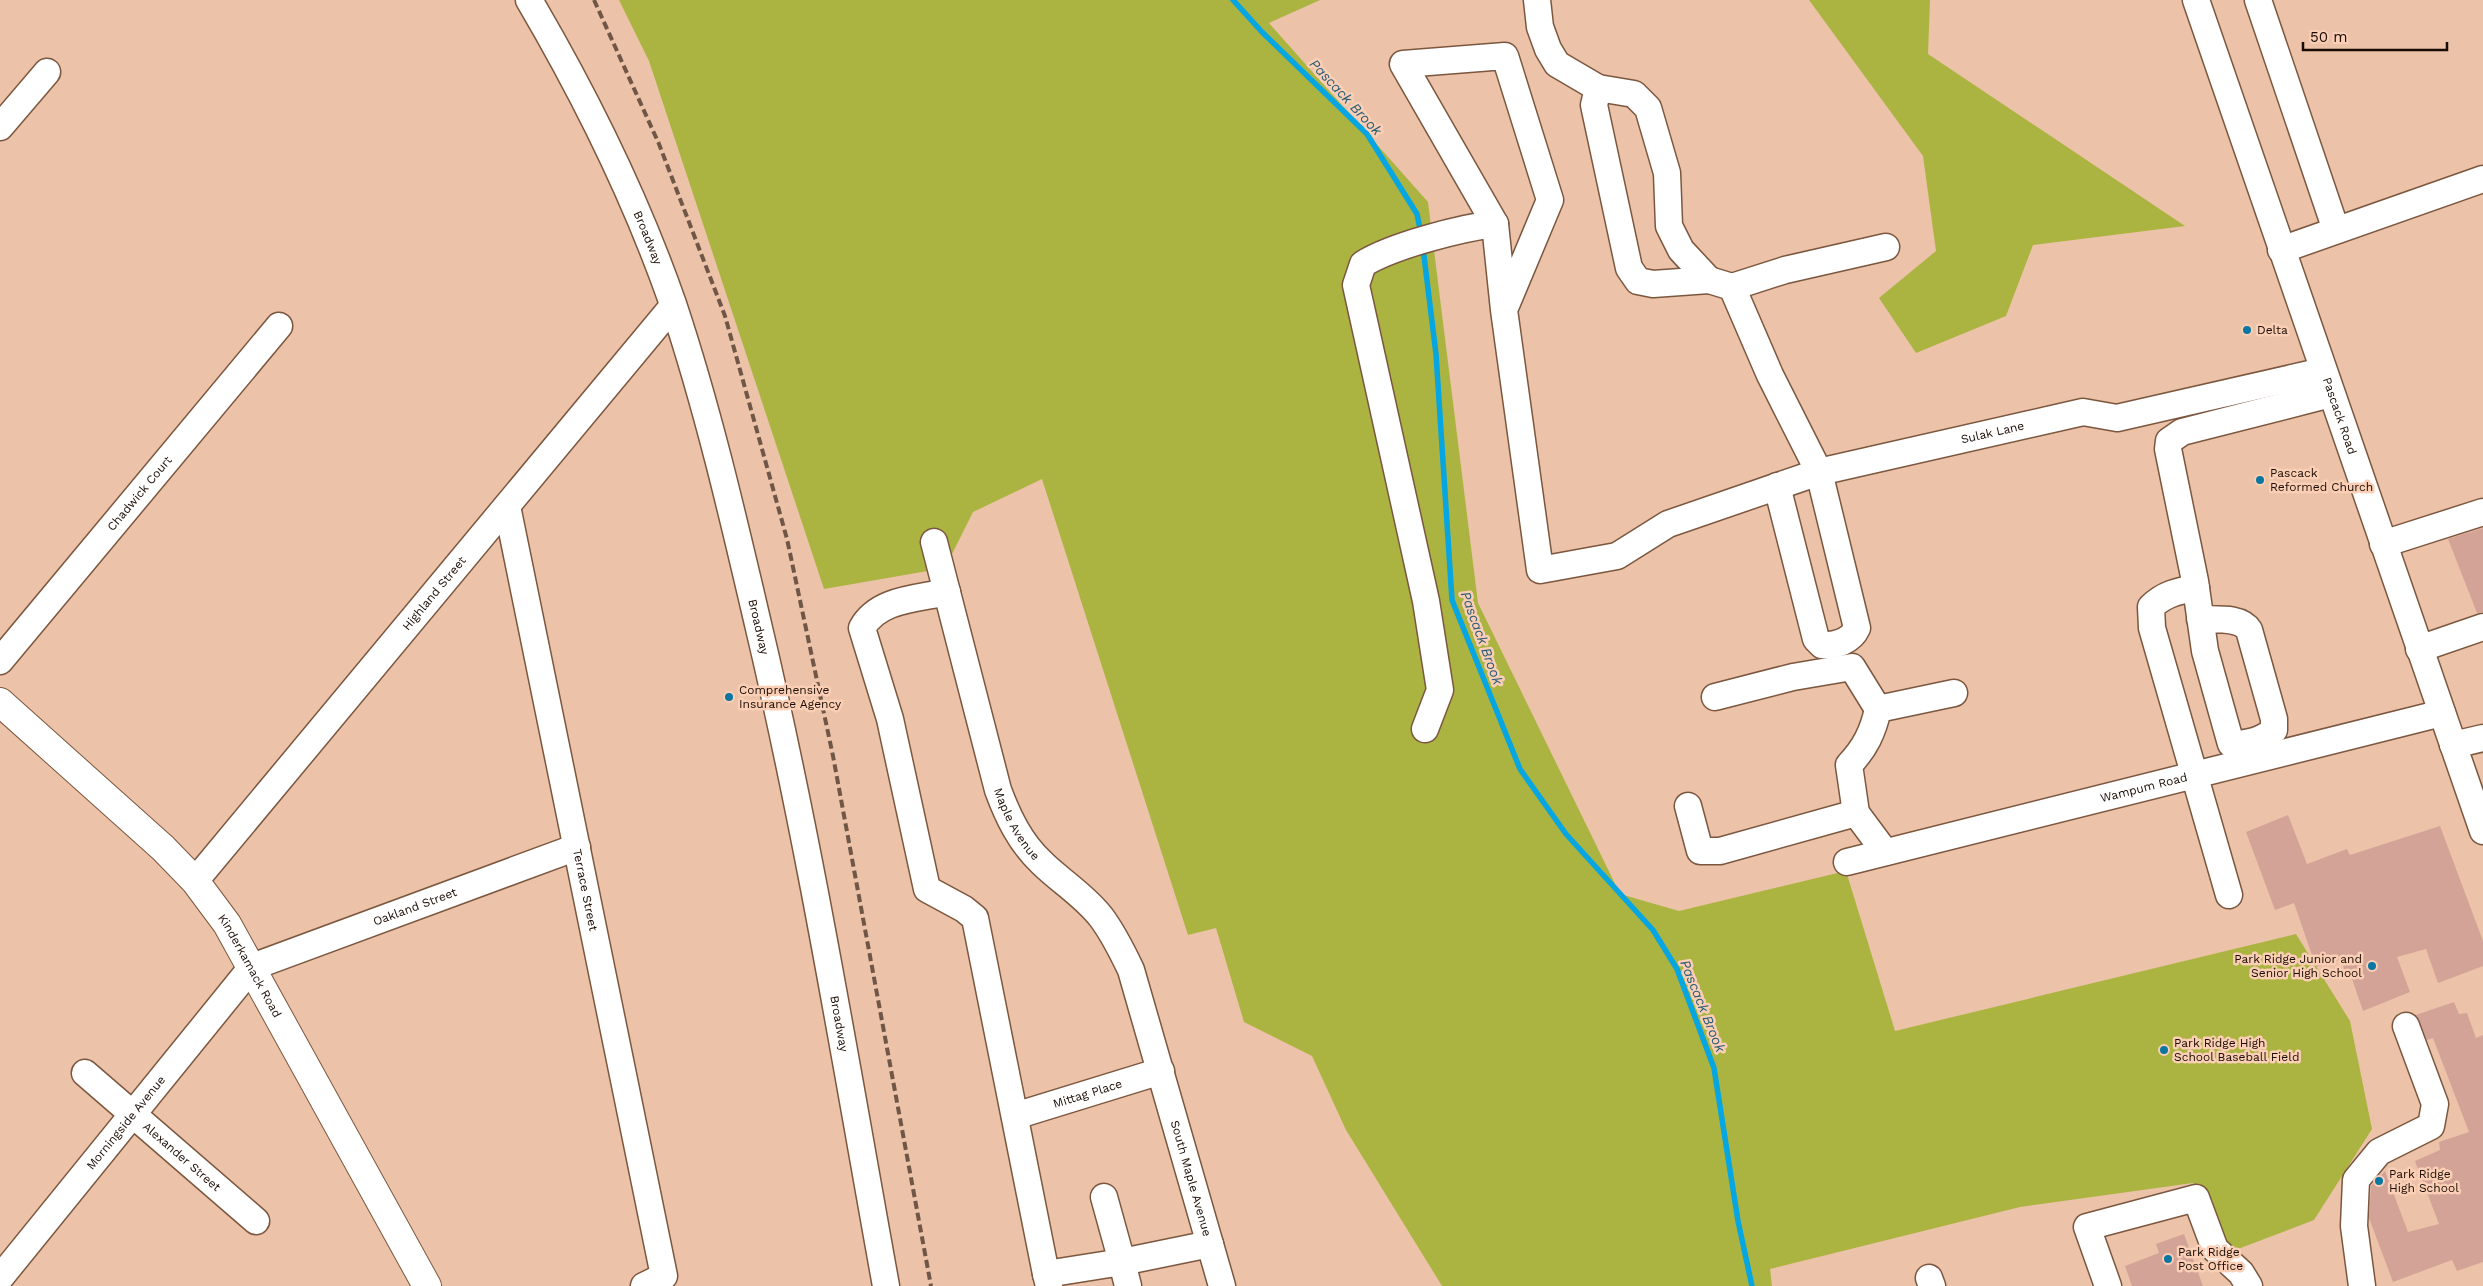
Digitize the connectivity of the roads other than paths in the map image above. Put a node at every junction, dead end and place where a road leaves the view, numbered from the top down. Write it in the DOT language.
graph roads {
  1 [pos="529,0"];
  2 [pos="1536,0"];
  3 [pos="2196,0"];
  4 [pos="2258,0"];
  5 [pos="47,72"];
  6 [pos="1598,88"];
  7 [pos="0,127"];
  8 [pos="2483,179"];
  9 [pos="1495,224"];
  10 [pos="2336,230"];
  11 [pos="1886,248"];
  12 [pos="2282,250"];
  13 [pos="1721,283"];
  14 [pos="673,306"];
  15 [pos="1504,310"];
  16 [pos="279,326"];
  17 [pos="2327,383"];
  18 [pos="1819,472"];
  19 [pos="1777,486"];
  20 [pos="507,506"];
  21 [pos="2483,512"];
  22 [pos="934,542"];
  23 [pos="2383,544"];
  24 [pos="2196,588"];
  25 [pos="947,592"];
  26 [pos="2200,618"];
  27 [pos="2483,627"];
  28 [pos="2420,649"];
  29 [pos="0,661"];
  30 [pos="1954,693"];
  31 [pos="1715,697"];
  32 [pos="0,702"];
  33 [pos="1878,709"];
  34 [pos="2442,713"];
  35 [pos="1425,728"];
  36 [pos="2483,738"];
  37 [pos="2453,745"];
  38 [pos="2235,754"];
  39 [pos="2195,775"];
  40 [pos="1688,806"];
  41 [pos="1856,813"];
  42 [pos="2483,831"];
  43 [pos="577,847"];
  44 [pos="1885,852"];
  45 [pos="1847,862"];
  46 [pos="195,881"];
  47 [pos="2229,895"];
  48 [pos="252,967"];
  49 [pos="2406,1026"];
  50 [pos="1161,1071"];
  51 [pos="85,1073"];
  52 [pos="134,1113"];
  53 [pos="1015,1116"];
  54 [pos="1104,1197"];
  55 [pos="256,1221"];
  56 [pos="1210,1244"];
  57 [pos="1125,1274"];
  58 [pos="0,1278"];
  59 [pos="1048,1280"];
  60 [pos="654,1281"];
  61 [pos="427,1286"];
  62 [pos="886,1286"];
  63 [pos="1222,1286"];
  64 [pos="2108,1286"];
  65 [pos="2249,1286"];
  66 [pos="2362,1286"];
  1 -- 14 [label="street, Broadway"];
  2 -- 6 [label="street"];
  3 -- 12 [label="street, Pascack Road"];
  4 -- 10 [label="street"];
  5 -- 7 [label="street"];
  6 -- 13 [label="street"];
  6 -- 13 [label="street"];
  8 -- 10 [label="street"];
  9 -- 15 [label="street"];
  9 -- 15 [label="street"];
  9 -- 35 [label="street"];
  10 -- 12 [label="street"];
  11 -- 13 [label="street"];
  12 -- 17 [label="street, Pascack Road"];
  13 -- 18 [label="street"];
  14 -- 20 [label="street, Highland Street"];
  14 -- 62 [label="street, Broadway"];
  15 -- 19 [label="street, Sulak Lane"];
  16 -- 29 [label="street, Chadwick Court"];
  17 -- 18 [label="street, Sulak Lane"];
  17 -- 23 [label="street, Pascack Road"];
  17 -- 24 [label="street"];
  18 -- 19 [label="street, Sulak Lane"];
  18 -- 19 [label="street"];
  20 -- 43 [label="street, Terrace Street"];
  20 -- 46 [label="street, Highland Street"];
  21 -- 23 [label="street"];
  22 -- 25 [label="street, Maple Avenue"];
  23 -- 28 [label="street, Pascack Road"];
  24 -- 26 [label="street"];
  24 -- 39 [label="street"];
  25 -- 50 [label="street, Maple Avenue"];
  25 -- 53 [label="street"];
  26 -- 38 [label="street"];
  26 -- 38 [label="street"];
  27 -- 28 [label="street"];
  28 -- 34 [label="street, Pascack Road"];
  30 -- 33 [label="street"];
  31 -- 33 [label="street"];
  32 -- 46 [label="main road, Kinderkamack Road"];
  33 -- 41 [label="street"];
  34 -- 37 [label="street, Pascack Road"];
  34 -- 38 [label="street, Wampum Road"];
  36 -- 37 [label="street"];
  37 -- 42 [label="street, Pascack Road"];
  38 -- 39 [label="street, Wampum Road"];
  39 -- 44 [label="street, Wampum Road"];
  39 -- 47 [label="street"];
  40 -- 41 [label="street"];
  41 -- 44 [label="street"];
  43 -- 48 [label="street, Oakland Street"];
  43 -- 60 [label="street, Terrace Street"];
  44 -- 45 [label="street, Wampum Road"];
  46 -- 48 [label="main road, Kinderkamack Road"];
  48 -- 52 [label="street, Morningside Avenue"];
  48 -- 61 [label="main road, Kinderkamack Road"];
  49 -- 66 [label="street"];
  50 -- 53 [label="street, Mittag Place"];
  50 -- 56 [label="street, South Maple Avenue"];
  51 -- 52 [label="street, Alexander Street"];
  52 -- 55 [label="street, Alexander Street"];
  52 -- 58 [label="street, Morningside Avenue"];
  53 -- 59 [label="street"];
  54 -- 57 [label="street"];
  56 -- 57 [label="street"];
  56 -- 63 [label="street, South Maple Avenue"];
  57 -- 59 [label="street"];
  64 -- 65 [label="street"];
}
